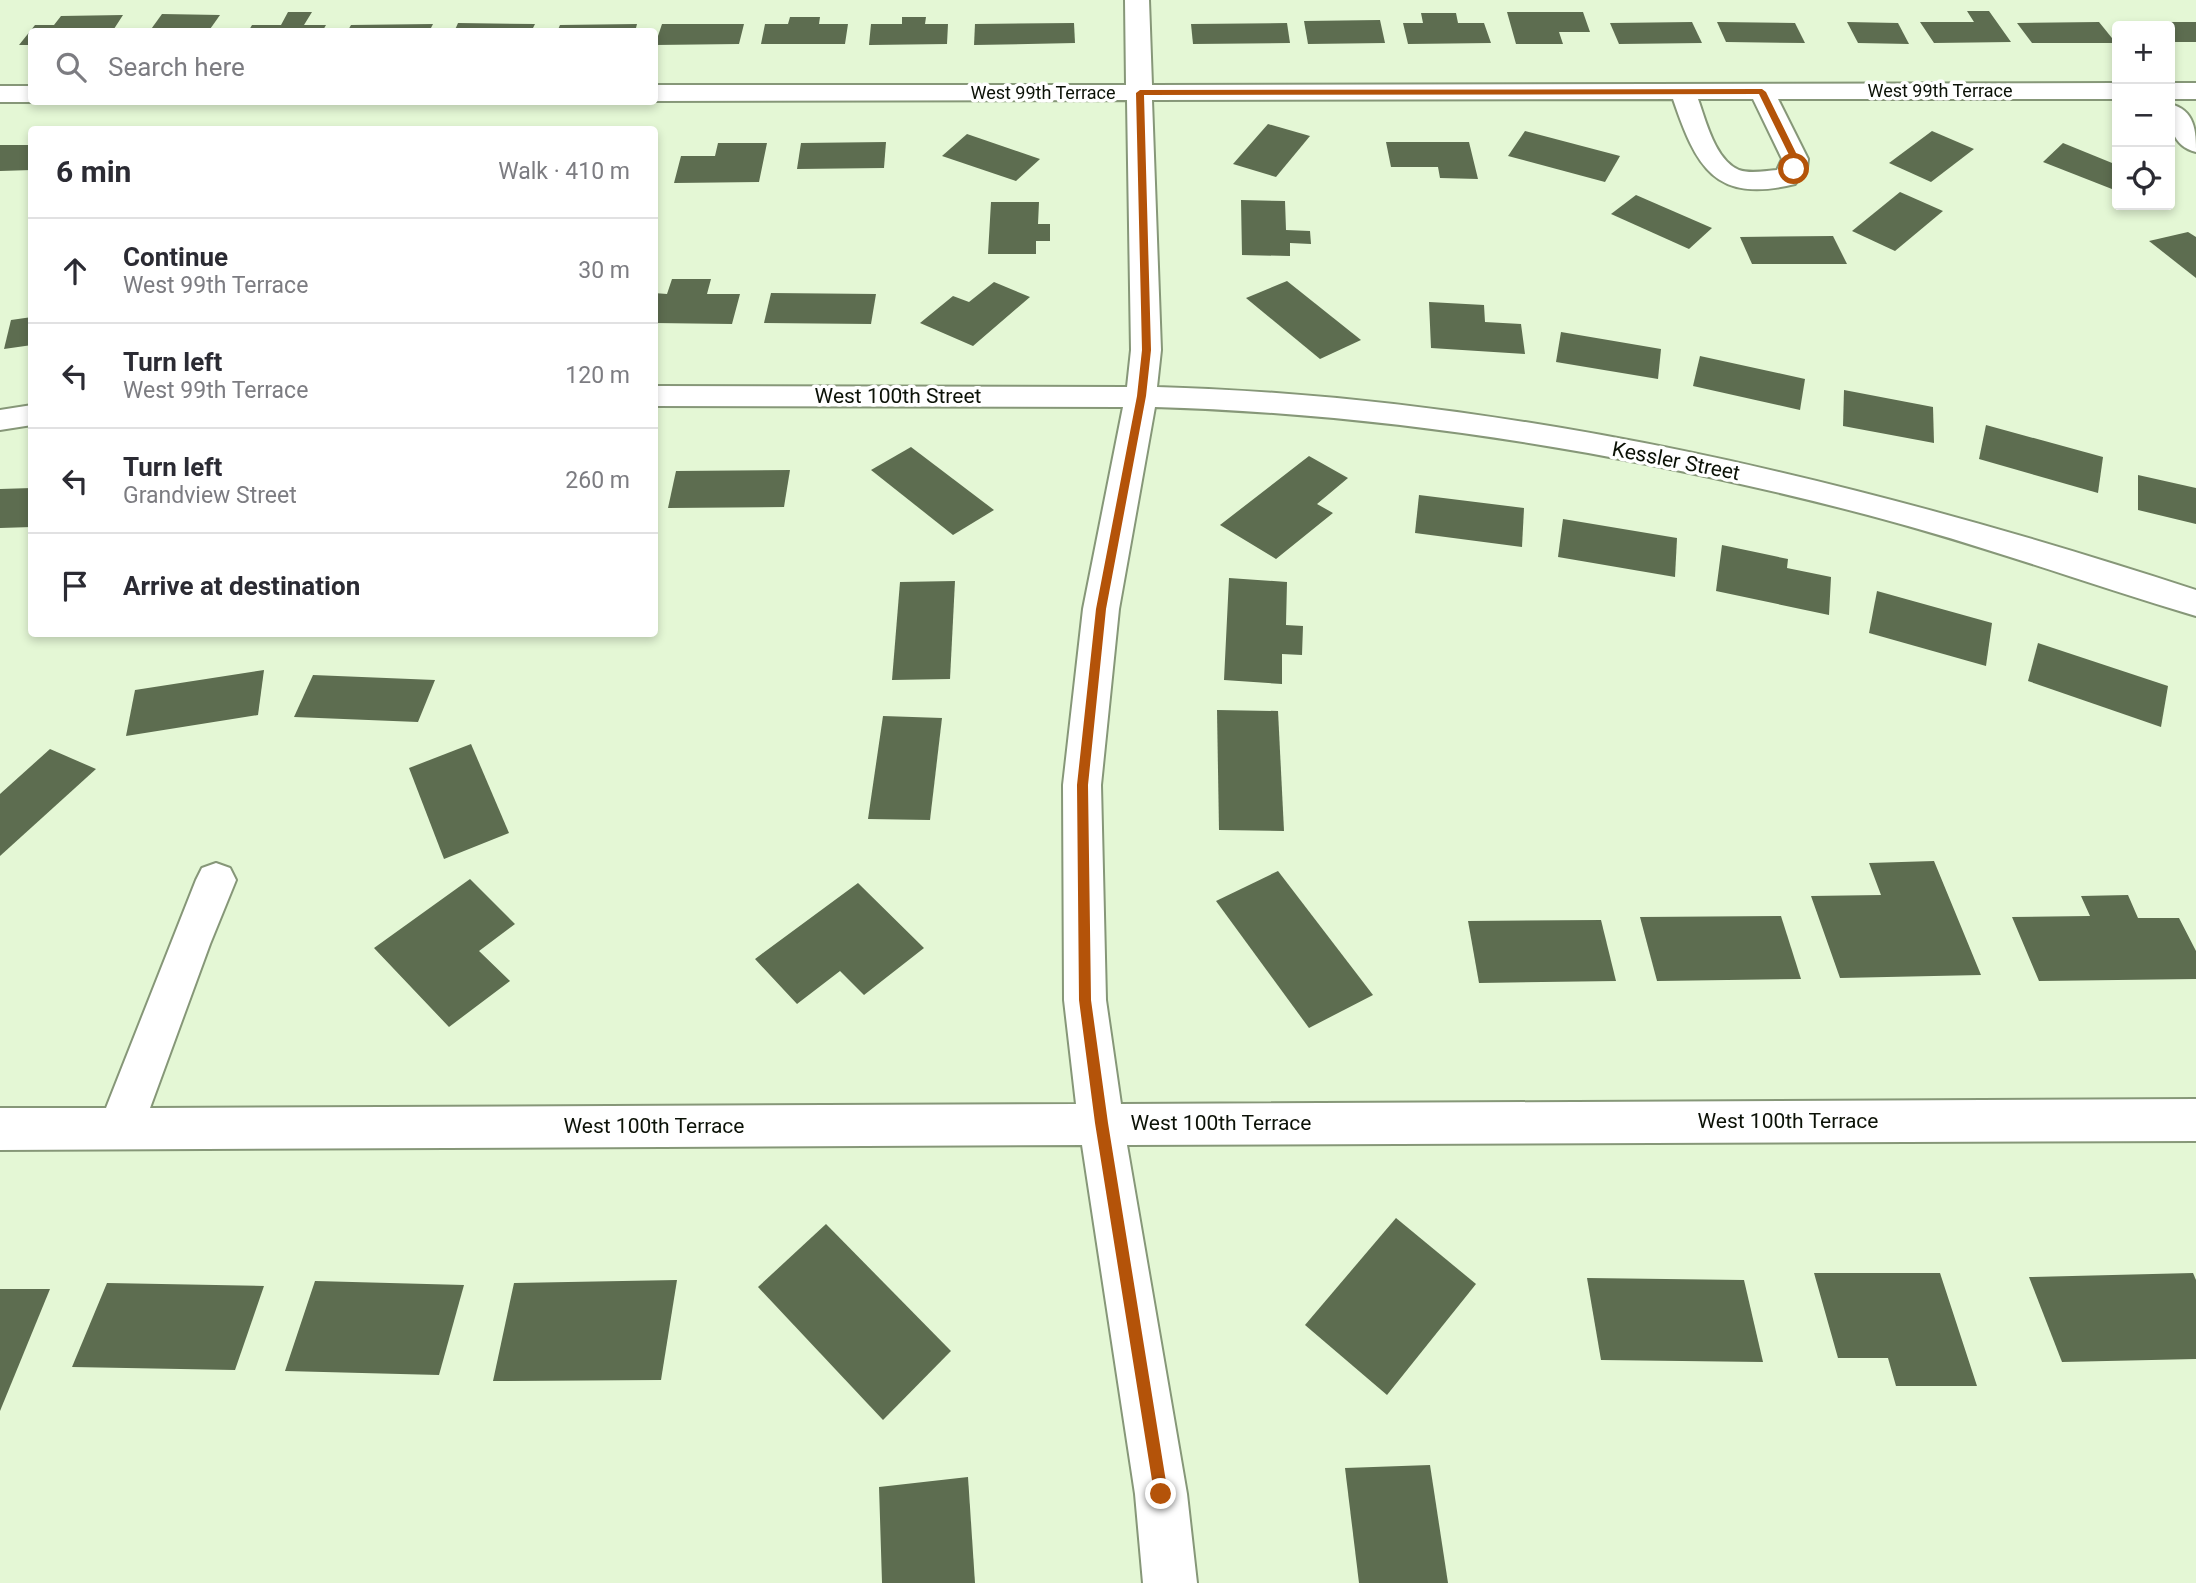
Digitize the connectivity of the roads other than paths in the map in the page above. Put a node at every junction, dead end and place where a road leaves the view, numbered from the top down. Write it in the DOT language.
graph roads {
  1 [pos="1137,0"];
  2 [pos="2112,91"];
  3 [pos="2175,91"];
  4 [pos="2196,91"];
  5 [pos="1683,92"];
  6 [pos="1762,92"];
  7 [pos="658,93"];
  8 [pos="1140,93"];
  9 [pos="0,94"];
  10 [pos="28,94"];
  11 [pos="2175,118"];
  12 [pos="2196,144"];
  13 [pos="658,396"];
  14 [pos="1141,396"];
  15 [pos="28,416"];
  16 [pos="0,420"];
  17 [pos="2196,603"];
  18 [pos="216,880"];
  19 [pos="2196,1120"];
  20 [pos="1101,1123"];
  21 [pos="0,1129"];
  22 [pos="120,1129"];
  23 [pos="1170,1583"];
  1 -- 8 [label="street"];
  2 -- 6 [label="street, West 99th Terrace"];
  3 -- 4 [label="street"];
  5 -- 6 [label="street, West 99th Terrace"];
  5 -- 6 [label="street"];
  5 -- 8 [label="street, West 99th Terrace"];
  7 -- 8 [label="street, West 99th Terrace"];
  8 -- 14 [label="street"];
  9 -- 10 [label="street"];
  11 -- 12 [label="street"];
  13 -- 14 [label="street, West 100th Street"];
  14 -- 17 [label="street, Kessler Street"];
  14 -- 20 [label="street"];
  15 -- 16 [label="street"];
  18 -- 22 [label="street"];
  19 -- 20 [label="street, West 100th Terrace"];
  20 -- 22 [label="street, West 100th Terrace"];
  20 -- 23 [label="street"];
  21 -- 22 [label="street, West 100th Terrace"];
}
